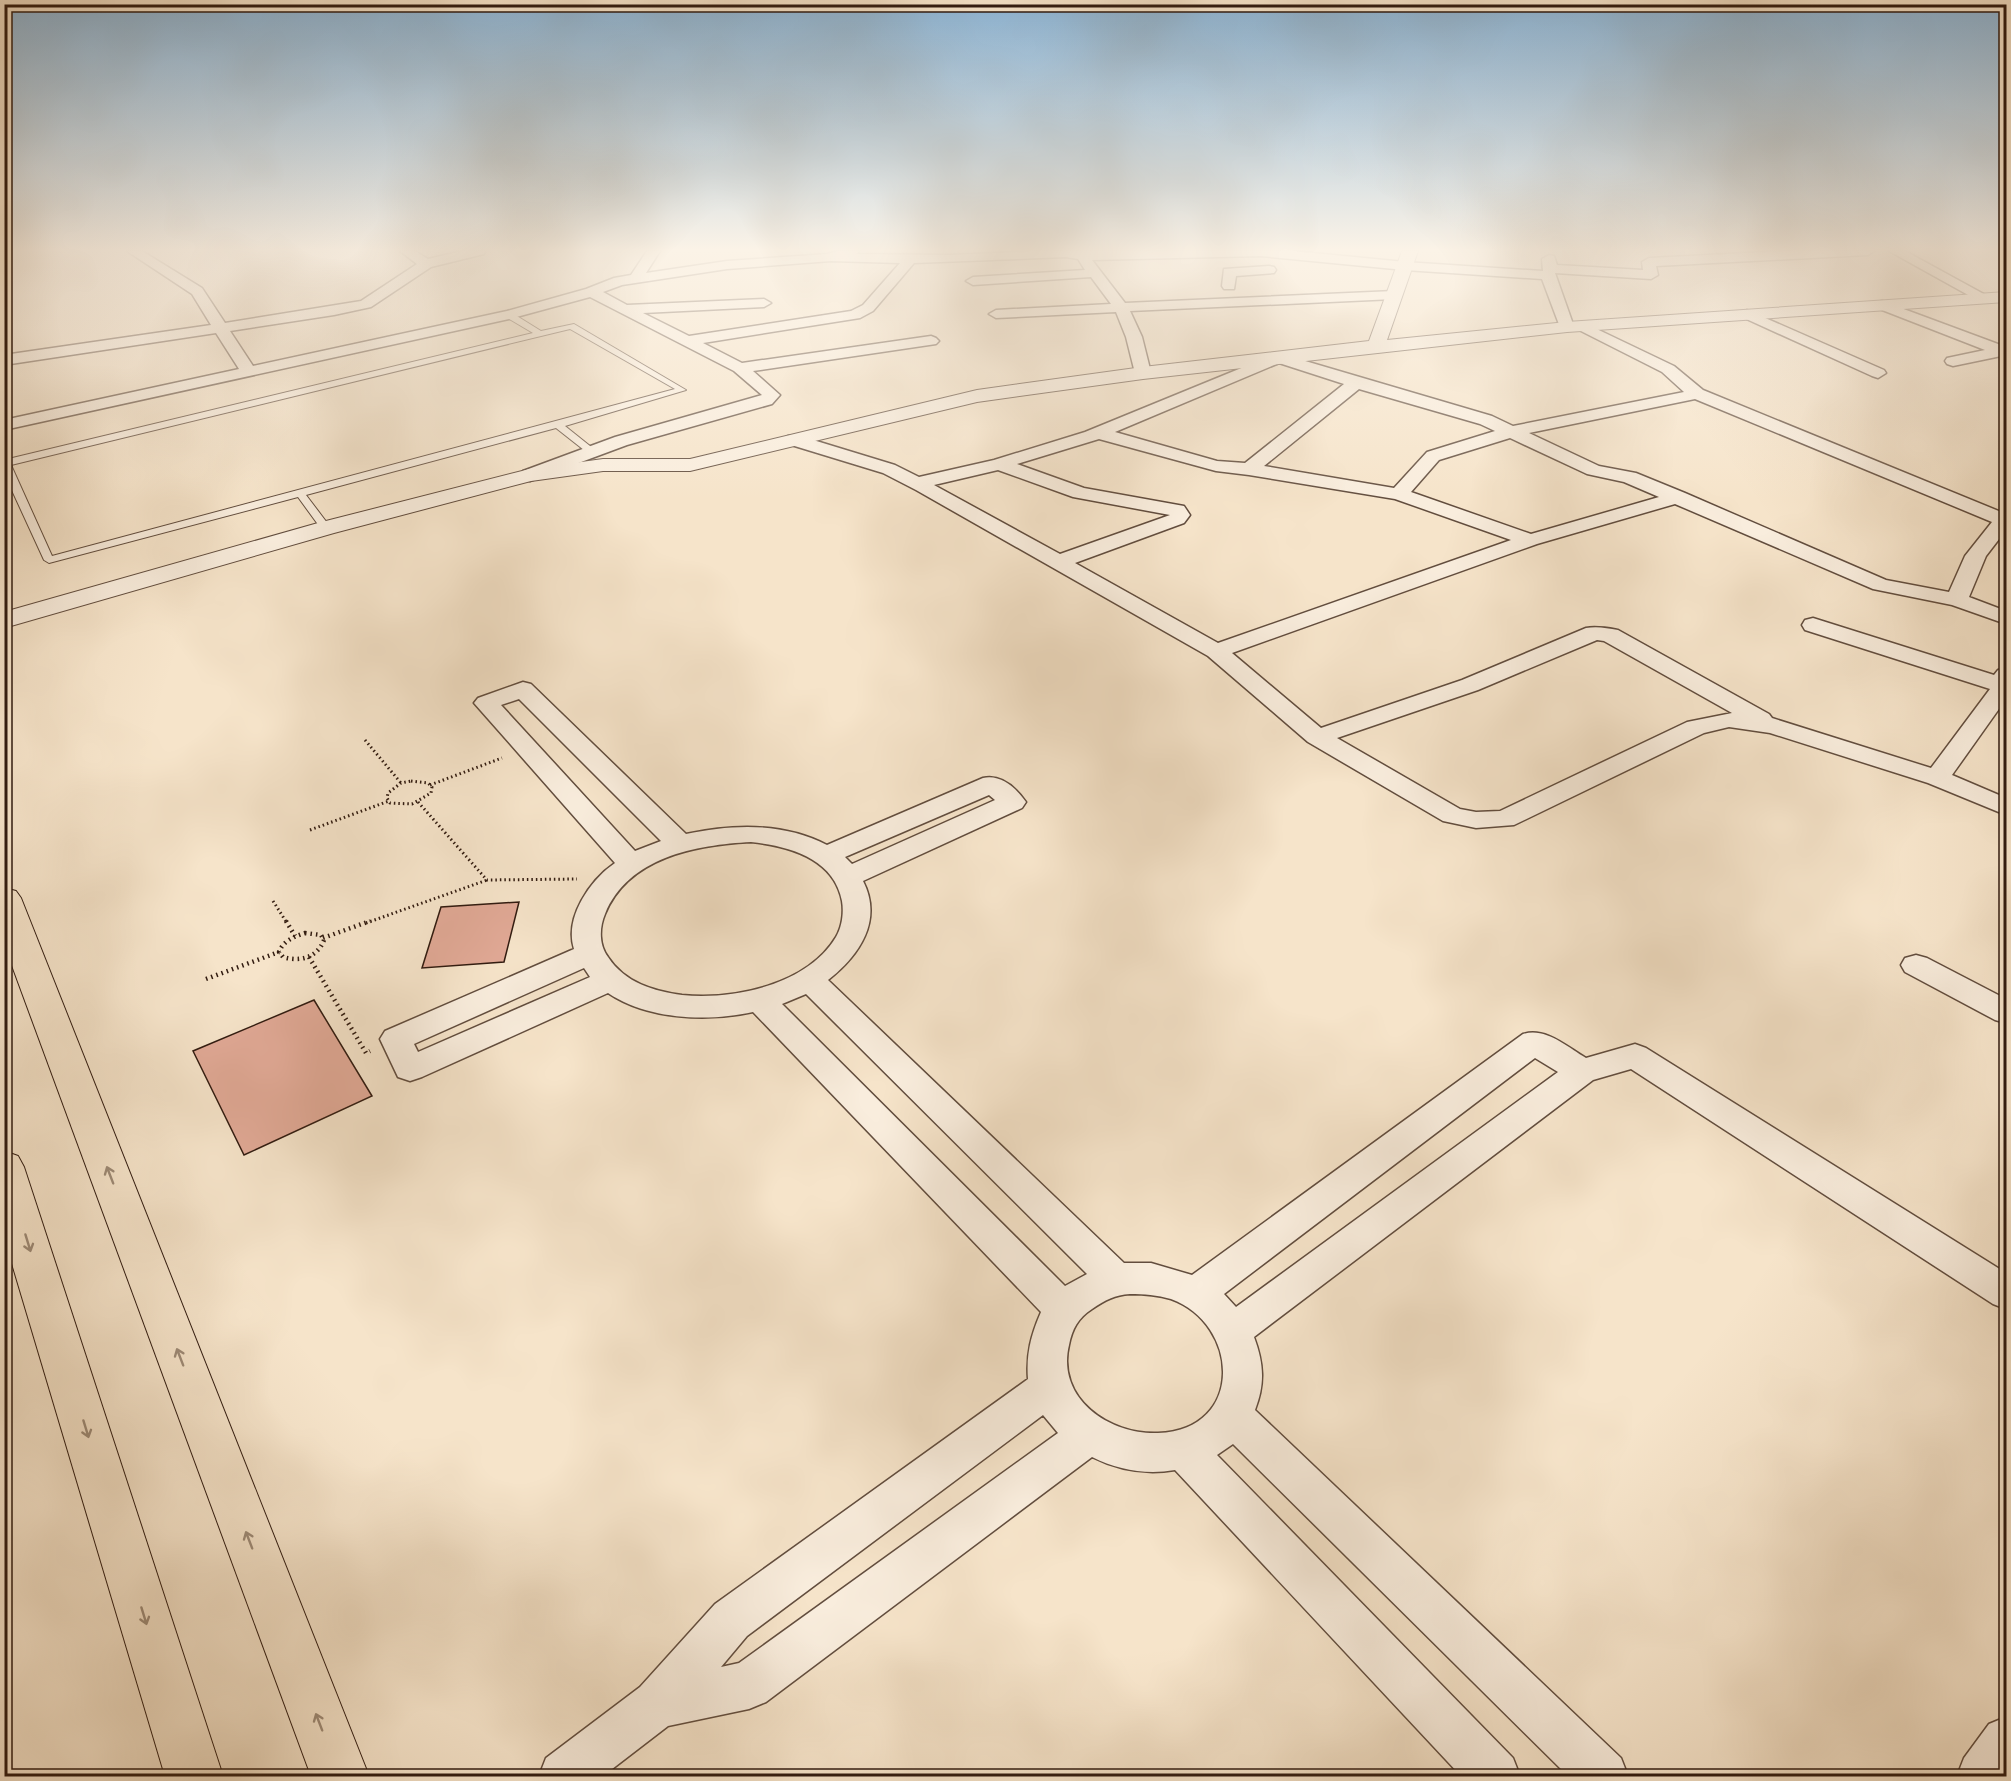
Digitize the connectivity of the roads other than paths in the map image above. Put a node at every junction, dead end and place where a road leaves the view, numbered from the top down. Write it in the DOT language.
graph roads {
  1 [pos="172,334"];
  2 [pos="223,334"];
  3 [pos="420,334"];
  4 [pos="534,334"];
  5 [pos="585,334"];
  6 [pos="674,334"];
  7 [pos="731,334"];
  8 [pos="1133,334"];
  9 [pos="1380,334"];
  10 [pos="1494,334"];
  11 [pos="1593,334"];
  12 [pos="1792,334"];
  13 [pos="1959,334"];
  14 [pos="687,341"];
  15 [pos="931,341"];
  16 [pos="1376,346"];
  17 [pos="2004,351"];
  18 [pos="1278,358"];
  19 [pos="4,360"];
  20 [pos="1953,361"];
  21 [pos="740,368"];
  22 [pos="248,371"];
  23 [pos="1143,373"];
  24 [pos="1878,373"];
  25 [pos="1356,383"];
  26 [pos="1697,394"];
  27 [pos="4,425"];
  28 [pos="558,425"];
  29 [pos="1513,431"];
  30 [pos="1098,434"];
  31 [pos="794,440"];
  32 [pos="592,452"];
  33 [pos="999,464"];
  34 [pos="1249,469"];
  35 [pos="530,475"];
  36 [pos="917,483"];
  37 [pos="300,493"];
  38 [pos="1399,494"];
  39 [pos="1677,497"];
  40 [pos="2006,520"];
  41 [pos="326,528"];
  42 [pos="1530,540"];
  43 [pos="1058,562"];
  44 [pos="1957,600"];
  45 [pos="2007,618"];
  46 [pos="4,620"];
  47 [pos="1813,625"];
  48 [pos="1216,651"];
  49 [pos="2005,680"];
  50 [pos="1773,726"];
  51 [pos="1317,737"];
  52 [pos="1937,778"];
  53 [pos="2007,807"];
  54 [pos="678,843"];
  55 [pos="825,856"];
  56 [pos="623,872"];
  57 [pos="848,877"];
  58 [pos="4,898"];
  59 [pos="590,954"];
  60 [pos="1916,965"];
  61 [pos="809,979"];
  62 [pos="610,980"];
  63 [pos="759,999"];
  64 [pos="2007,1012"];
  65 [pos="1582,1071"];
  66 [pos="4,1167"];
  67 [pos="1117,1280"];
  68 [pos="2007,1293"];
  69 [pos="1195,1294"];
  70 [pos="1064,1310"];
  71 [pos="1233,1331"];
  72 [pos="1050,1386"];
  73 [pos="1231,1414"];
  74 [pos="1089,1435"];
  75 [pos="1183,1449"];
  76 [pos="657,1704"];
  77 [pos="2007,1741"];
  78 [pos="194,1776"];
  79 [pos="340,1776"];
  80 [pos="564,1776"];
  81 [pos="1495,1776"];
  82 [pos="1603,1776"];
  83 [pos="1982,1776"];
  1 -- 19 [label="street"];
  2 -- 22 [label="street"];
  3 -- 22 [label="street"];
  4 -- 37 [label="lane"];
  5 -- 28 [label="lane"];
  6 -- 14 [label="street"];
  7 -- 14 [label="street"];
  8 -- 23 [label="street"];
  9 -- 16 [label="street"];
  10 -- 16 [label="street"];
  11 -- 26 [label="street"];
  12 -- 24 [label="street"];
  13 -- 17 [label="street"];
  14 -- 21 [label="street"];
  15 -- 21 [label="street"];
  16 -- 18 [label="street"];
  17 -- 20 [label="street"];
  18 -- 23 [label="street"];
  18 -- 25 [label="street"];
  18 -- 30 [label="street"];
  21 -- 32 [label="street"];
  22 -- 27 [label="street"];
  23 -- 31 [label="street"];
  25 -- 29 [label="street"];
  25 -- 34 [label="street"];
  26 -- 29 [label="street"];
  26 -- 40 [label="street"];
  28 -- 32 [label="lane"];
  28 -- 37 [label="lane"];
  29 -- 38 [label="street"];
  29 -- 39 [label="street"];
  30 -- 33 [label="street"];
  30 -- 34 [label="street"];
  31 -- 35 [label="street"];
  31 -- 36 [label="street"];
  32 -- 35 [label="street"];
  33 -- 36 [label="street"];
  33 -- 43 [label="street"];
  34 -- 38 [label="street"];
  35 -- 41 [label="street"];
  36 -- 43 [label="street"];
  37 -- 41 [label="lane"];
  38 -- 42 [label="street"];
  39 -- 42 [label="street"];
  39 -- 44 [label="street"];
  40 -- 44 [label="street"];
  41 -- 46 [label="street"];
  42 -- 48 [label="street"];
  43 -- 48 [label="street"];
  44 -- 45 [label="street"];
  47 -- 49 [label="street"];
  48 -- 51 [label="street"];
  49 -- 52 [label="street"];
  50 -- 51 [label="street"];
  50 -- 51 [label="street"];
  50 -- 52 [label="street"];
  52 -- 53 [label="street"];
  54 -- 55 [label="street"];
  54 -- 56 [label="street"];
  54 -- 56 [label="street"];
  55 -- 57 [label="street"];
  55 -- 57 [label="street"];
  56 -- 59 [label="street"];
  57 -- 61 [label="street"];
  79 -- 58 [label="main road, one-way"];
  59 -- 62 [label="street"];
  59 -- 62 [label="street"];
  60 -- 64 [label="street"];
  61 -- 63 [label="street"];
  61 -- 67 [label="street"];
  62 -- 63 [label="street"];
  63 -- 70 [label="street"];
  65 -- 68 [label="street"];
  65 -- 69 [label="street"];
  65 -- 71 [label="street"];
  66 -- 78 [label="main road, one-way"];
  67 -- 69 [label="street"];
  67 -- 70 [label="street"];
  69 -- 71 [label="street"];
  70 -- 72 [label="street"];
  71 -- 73 [label="street"];
  72 -- 74 [label="street"];
  72 -- 76 [label="street"];
  73 -- 75 [label="street"];
  73 -- 82 [label="street"];
  74 -- 75 [label="street"];
  74 -- 76 [label="street"];
  75 -- 81 [label="street"];
  76 -- 80 [label="street"];
  77 -- 83 [label="street"];
}
